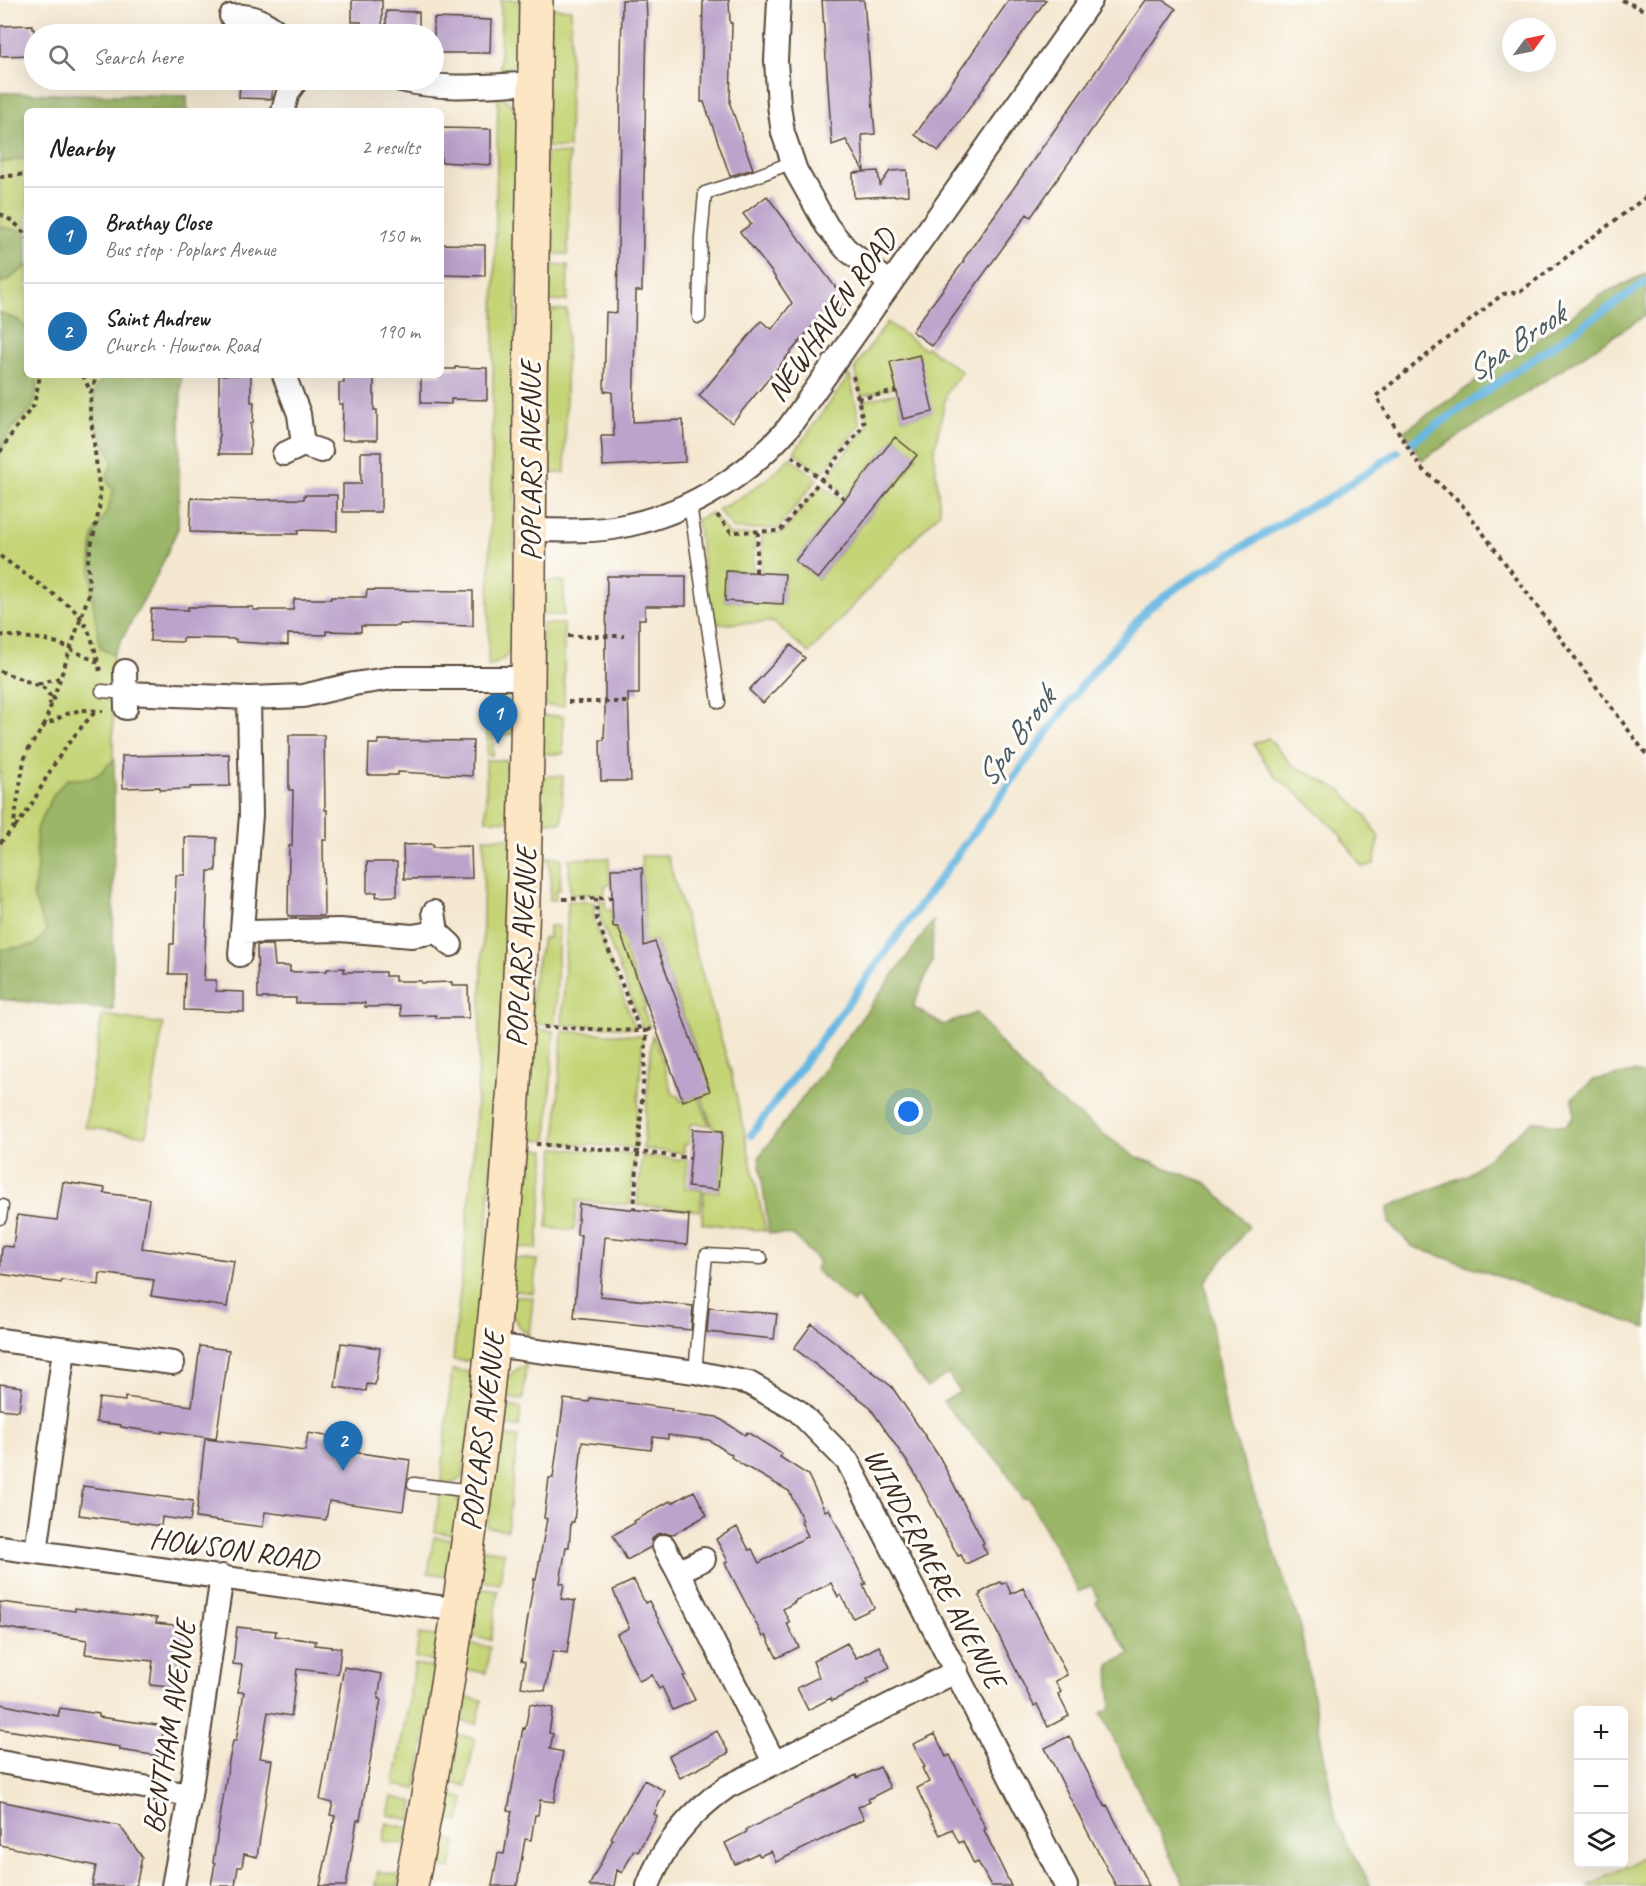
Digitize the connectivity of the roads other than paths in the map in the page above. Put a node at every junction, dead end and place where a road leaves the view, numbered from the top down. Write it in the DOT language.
graph roads {
  1 [pos="536,0"];
  2 [pos="778,0"];
  3 [pos="1091,0"];
  4 [pos="225,18"];
  5 [pos="265,24"];
  6 [pos="535,83"];
  7 [pos="444,85"];
  8 [pos="290,90"];
  9 [pos="284,108"];
  10 [pos="793,162"];
  11 [pos="890,283"];
  12 [pos="699,317"];
  13 [pos="285,378"];
  14 [pos="303,450"];
  15 [pos="696,501"];
  16 [pos="530,530"];
  17 [pos="125,671"];
  18 [pos="528,678"];
  19 [pos="102,691"];
  20 [pos="249,698"];
  21 [pos="126,701"];
  22 [pos="719,702"];
  23 [pos="440,930"];
  24 [pos="242,932"];
  25 [pos="240,955"];
  26 [pos="761,1258"];
  27 [pos="0,1340"];
  28 [pos="492,1345"];
  29 [pos="64,1350"];
  30 [pos="173,1363"];
  31 [pos="695,1372"];
  32 [pos="414,1484"];
  33 [pos="476,1492"];
  34 [pos="664,1546"];
  35 [pos="0,1547"];
  36 [pos="36,1551"];
  37 [pos="704,1559"];
  38 [pos="678,1572"];
  39 [pos="222,1576"];
  40 [pos="460,1610"];
  41 [pos="957,1671"];
  42 [pos="0,1762"];
  43 [pos="774,1762"];
  44 [pos="190,1795"];
  45 [pos="173,1886"];
  46 [pos="411,1886"];
  47 [pos="648,1886"];
  48 [pos="1066,1886"];
  1 -- 6 [label="street, POPLARS AVENUE"];
  2 -- 10 [label="street"];
  3 -- 11 [label="street, NEWHAVEN ROAD"];
  4 -- 5 [label="street"];
  6 -- 7 [label="street"];
  6 -- 16 [label="street, POPLARS AVENUE"];
  8 -- 9 [label="street"];
  10 -- 11 [label="street"];
  10 -- 12 [label="lane"];
  11 -- 15 [label="street, NEWHAVEN ROAD"];
  13 -- 14 [label="street"];
  15 -- 16 [label="street, NEWHAVEN ROAD"];
  15 -- 22 [label="lane"];
  16 -- 18 [label="street, POPLARS AVENUE"];
  17 -- 21 [label="street"];
  18 -- 20 [label="street"];
  18 -- 28 [label="street, POPLARS AVENUE"];
  19 -- 21 [label="lane"];
  20 -- 21 [label="street"];
  20 -- 24 [label="street"];
  23 -- 24 [label="street"];
  24 -- 25 [label="street"];
  26 -- 31 [label="lane"];
  27 -- 29 [label="street"];
  28 -- 31 [label="street, WINDERMERE AVENUE"];
  28 -- 33 [label="street, POPLARS AVENUE"];
  29 -- 30 [label="street"];
  29 -- 36 [label="street"];
  31 -- 41 [label="street, WINDERMERE AVENUE"];
  32 -- 33 [label="lane"];
  33 -- 40 [label="street, POPLARS AVENUE"];
  34 -- 38 [label="street"];
  35 -- 36 [label="street, HOWSON ROAD"];
  36 -- 39 [label="street, HOWSON ROAD"];
  37 -- 38 [label="street"];
  38 -- 43 [label="street"];
  39 -- 40 [label="street, HOWSON ROAD"];
  39 -- 44 [label="street, BENTHAM AVENUE"];
  40 -- 46 [label="street, POPLARS AVENUE"];
  41 -- 43 [label="street"];
  41 -- 48 [label="street, WINDERMERE AVENUE"];
  42 -- 44 [label="street"];
  43 -- 47 [label="street"];
  44 -- 45 [label="street, BENTHAM AVENUE"];
}
